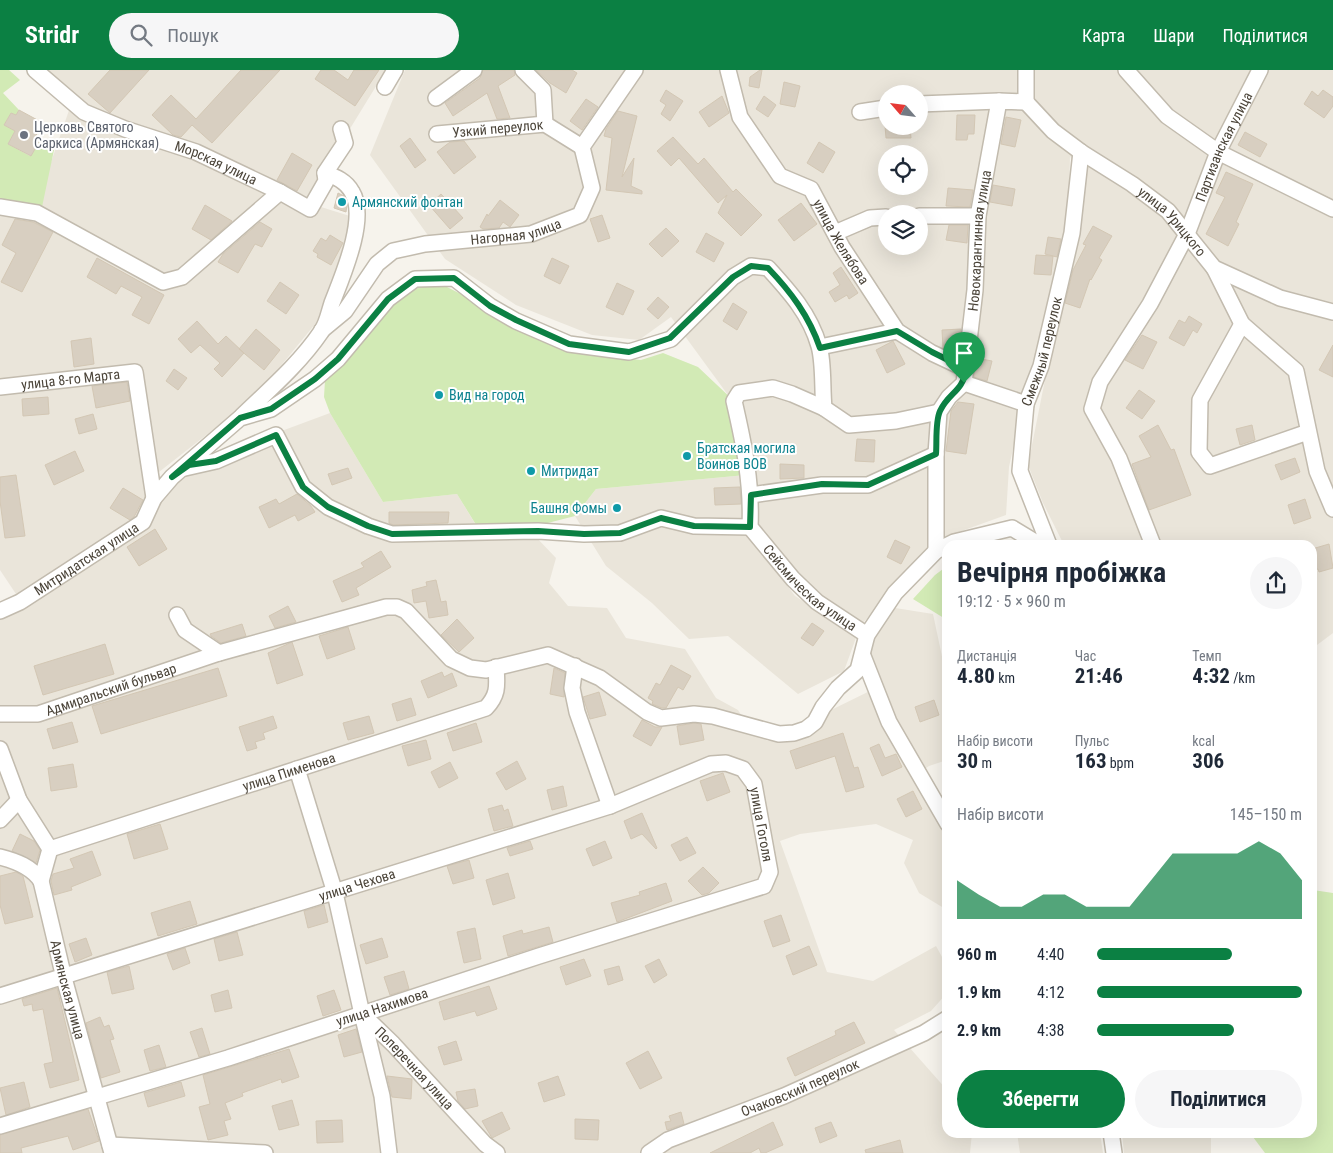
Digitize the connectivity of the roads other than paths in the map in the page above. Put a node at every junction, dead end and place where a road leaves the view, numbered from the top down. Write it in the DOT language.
graph roads {
  1 [pos="35,70"];
  2 [pos="395,70"];
  3 [pos="474,70"];
  4 [pos="523,70"];
  5 [pos="635,70"];
  6 [pos="728,70"];
  7 [pos="1026,70"];
  8 [pos="1126,70"];
  9 [pos="1260,70"];
  10 [pos="385,86"];
  11 [pos="436,98"];
  12 [pos="999,101"];
  13 [pos="1026,102"];
  14 [pos="928,104"];
  15 [pos="878,109"];
  16 [pos="860,112"];
  17 [pos="545,124"];
  18 [pos="341,129"];
  19 [pos="437,134"];
  20 [pos="582,147"];
  21 [pos="1081,152"];
  22 [pos="1218,152"];
  23 [pos="325,173"];
  24 [pos="280,192"];
  25 [pos="0,207"];
  26 [pos="1333,209"];
  27 [pos="928,216"];
  28 [pos="978,216"];
  29 [pos="878,218"];
  30 [pos="835,233"];
  31 [pos="1187,234"];
  32 [pos="1214,268"];
  33 [pos="1333,312"];
  34 [pos="1242,324"];
  35 [pos="322,330"];
  36 [pos="897,331"];
  37 [pos="820,348"];
  38 [pos="965,376"];
  39 [pos="0,387"];
  40 [pos="1026,404"];
  41 [pos="824,408"];
  42 [pos="939,412"];
  43 [pos="240,418"];
  44 [pos="1308,432"];
  45 [pos="936,454"];
  46 [pos="172,477"];
  47 [pos="751,495"];
  48 [pos="154,498"];
  49 [pos="1333,509"];
  50 [pos="750,527"];
  51 [pos="962,540"];
  52 [pos="1032,540"];
  53 [pos="1047,540"];
  54 [pos="1151,540"];
  55 [pos="942,548"];
  56 [pos="936,551"];
  57 [pos="0,611"];
  58 [pos="178,615"];
  59 [pos="867,635"];
  60 [pos="219,653"];
  61 [pos="863,656"];
  62 [pos="576,666"];
  63 [pos="496,667"];
  64 [pos="0,714"];
  65 [pos="0,748"];
  66 [pos="711,764"];
  67 [pos="297,769"];
  68 [pos="18,800"];
  69 [pos="610,806"];
  70 [pos="942,814"];
  71 [pos="0,820"];
  72 [pos="50,849"];
  73 [pos="0,857"];
  74 [pos="41,881"];
  75 [pos="764,886"];
  76 [pos="335,893"];
  77 [pos="64,978"];
  78 [pos="0,996"];
  79 [pos="362,1014"];
  80 [pos="942,1022"];
  81 [pos="98,1098"];
  82 [pos="0,1126"];
  83 [pos="1113,1138"];
  84 [pos="480,1148"];
  85 [pos="111,1149"];
  86 [pos="265,1153"];
  87 [pos="389,1153"];
  88 [pos="497,1153"];
  89 [pos="649,1153"];
  90 [pos="1114,1153"];
  1 -- 24 [label="street, Морская улица"];
  2 -- 10 [label="street"];
  3 -- 11 [label="street"];
  4 -- 17 [label="street"];
  5 -- 20 [label="street"];
  6 -- 30 [label="street, улица Желябова"];
  7 -- 13 [label="street"];
  8 -- 22 [label="street"];
  9 -- 22 [label="street, Партизанская улица"];
  12 -- 13 [label="street"];
  12 -- 14 [label="street"];
  12 -- 28 [label="street, Новокарантинная улица"];
  13 -- 21 [label="street, улица Урицкого"];
  15 -- 16 [label="street"];
  17 -- 19 [label="street, Узкий переулок"];
  17 -- 20 [label="street, Узкий переулок"];
  18 -- 23 [label="street"];
  20 -- 35 [label="street, Нагорная улица"];
  21 -- 31 [label="street, улица Урицкого"];
  21 -- 40 [label="street, Смежный переулок"];
  22 -- 26 [label="street"];
  22 -- 31 [label="street, Партизанская улица"];
  23 -- 24 [label="street, Морская улица"];
  23 -- 35 [label="street"];
  24 -- 25 [label="street"];
  27 -- 28 [label="street"];
  28 -- 38 [label="street, Новокарантинная улица"];
  29 -- 30 [label="street"];
  30 -- 36 [label="street, улица Желябова"];
  31 -- 32 [label="street, улица Урицкого"];
  31 -- 54 [label="street, Партизанская улица"];
  32 -- 33 [label="street, улица Урицкого"];
  32 -- 34 [label="street"];
  34 -- 44 [label="street"];
  34 -- 44 [label="street"];
  35 -- 43 [label="street"];
  36 -- 37 [label="street"];
  36 -- 38 [label="street, улица Желябова"];
  37 -- 41 [label="street, Митридатская улица"];
  37 -- 43 [label="street, Митридатская улица"];
  38 -- 40 [label="street"];
  38 -- 42 [label="street"];
  39 -- 48 [label="street, улица 8-го Марта"];
  40 -- 53 [label="street, Смежный переулок"];
  41 -- 42 [label="street"];
  41 -- 47 [label="street"];
  42 -- 45 [label="street"];
  43 -- 46 [label="street, Митридатская улица"];
  44 -- 49 [label="street"];
  45 -- 47 [label="street"];
  45 -- 56 [label="street"];
  46 -- 48 [label="street, Митридатская улица"];
  46 -- 50 [label="street"];
  47 -- 50 [label="street"];
  48 -- 57 [label="street, Митридатская улица"];
  50 -- 59 [label="street, Сейсмическая улица"];
  51 -- 52 [label="street"];
  55 -- 56 [label="street"];
  56 -- 59 [label="street"];
  58 -- 60 [label="street"];
  59 -- 61 [label="street"];
  60 -- 63 [label="street, Адмиральский бульвар"];
  60 -- 64 [label="street, Адмиральский бульвар"];
  61 -- 62 [label="street"];
  61 -- 70 [label="street"];
  62 -- 63 [label="street"];
  62 -- 69 [label="street"];
  63 -- 67 [label="street, улица Пименова"];
  65 -- 68 [label="street"];
  66 -- 69 [label="street, улица Чехова"];
  66 -- 75 [label="street, улица Гоголя"];
  67 -- 72 [label="street, улица Пименова"];
  67 -- 76 [label="street"];
  68 -- 71 [label="street"];
  68 -- 72 [label="street"];
  69 -- 76 [label="street, улица Чехова"];
  72 -- 74 [label="street, Армянская улица"];
  73 -- 74 [label="street"];
  74 -- 77 [label="street, Армянская улица"];
  75 -- 79 [label="street, улица Нахимова"];
  76 -- 77 [label="street, улица Чехова"];
  76 -- 79 [label="street"];
  77 -- 78 [label="street, улица Чехова"];
  77 -- 81 [label="street, Армянская улица"];
  79 -- 81 [label="street, улица Нахимова"];
  79 -- 84 [label="street, Поперечная улица"];
  79 -- 87 [label="street"];
  80 -- 89 [label="street, Очаковский переулок"];
  81 -- 82 [label="street, улица Нахимова"];
  81 -- 85 [label="street, Армянская улица"];
  83 -- 90 [label="street"];
  84 -- 88 [label="street, Поперечная улица"];
  85 -- 86 [label="street"];
}
